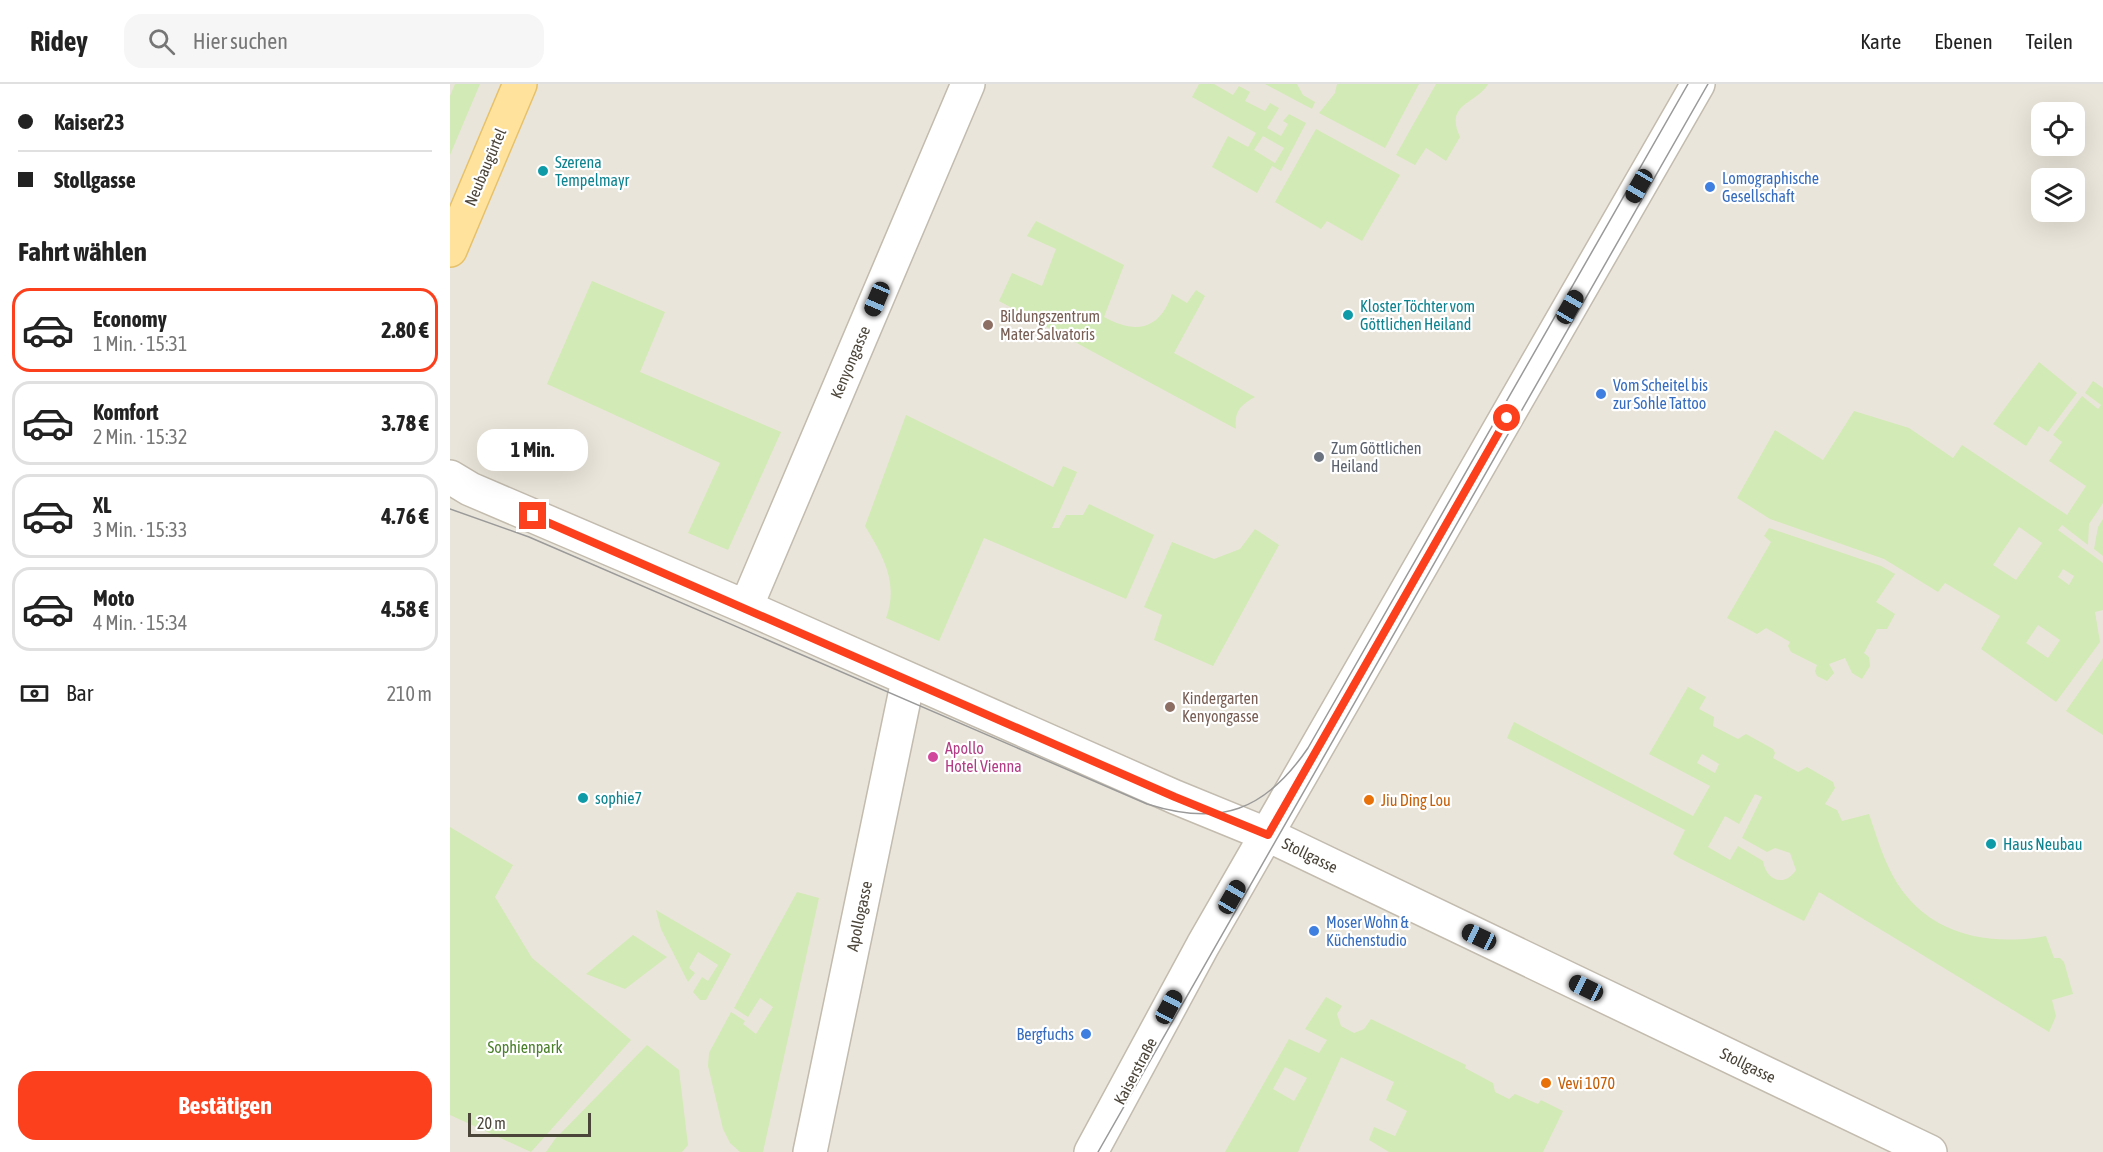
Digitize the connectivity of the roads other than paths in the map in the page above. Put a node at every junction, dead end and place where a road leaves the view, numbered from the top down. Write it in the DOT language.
graph roads {
  1 [pos="520,84"];
  2 [pos="968,84"];
  3 [pos="1698,84"];
  4 [pos="450,250"];
  5 [pos="450,477"];
  6 [pos="746,607"];
  7 [pos="908,680"];
  8 [pos="1268,835"];
  9 [pos="810,1152"];
  10 [pos="1091,1152"];
  11 [pos="1930,1152"];
  1 -- 4 [label="main road, Neubaugürtel"];
  2 -- 6 [label="street, Kenyongasse"];
  3 -- 8 [label="street, Kaiserstraße"];
  5 -- 6 [label="street, Stollgasse"];
  6 -- 7 [label="street, Stollgasse"];
  7 -- 8 [label="street, Stollgasse"];
  7 -- 9 [label="street, Apollogasse"];
  8 -- 10 [label="street, Kaiserstraße"];
  8 -- 11 [label="street, Stollgasse"];
}
